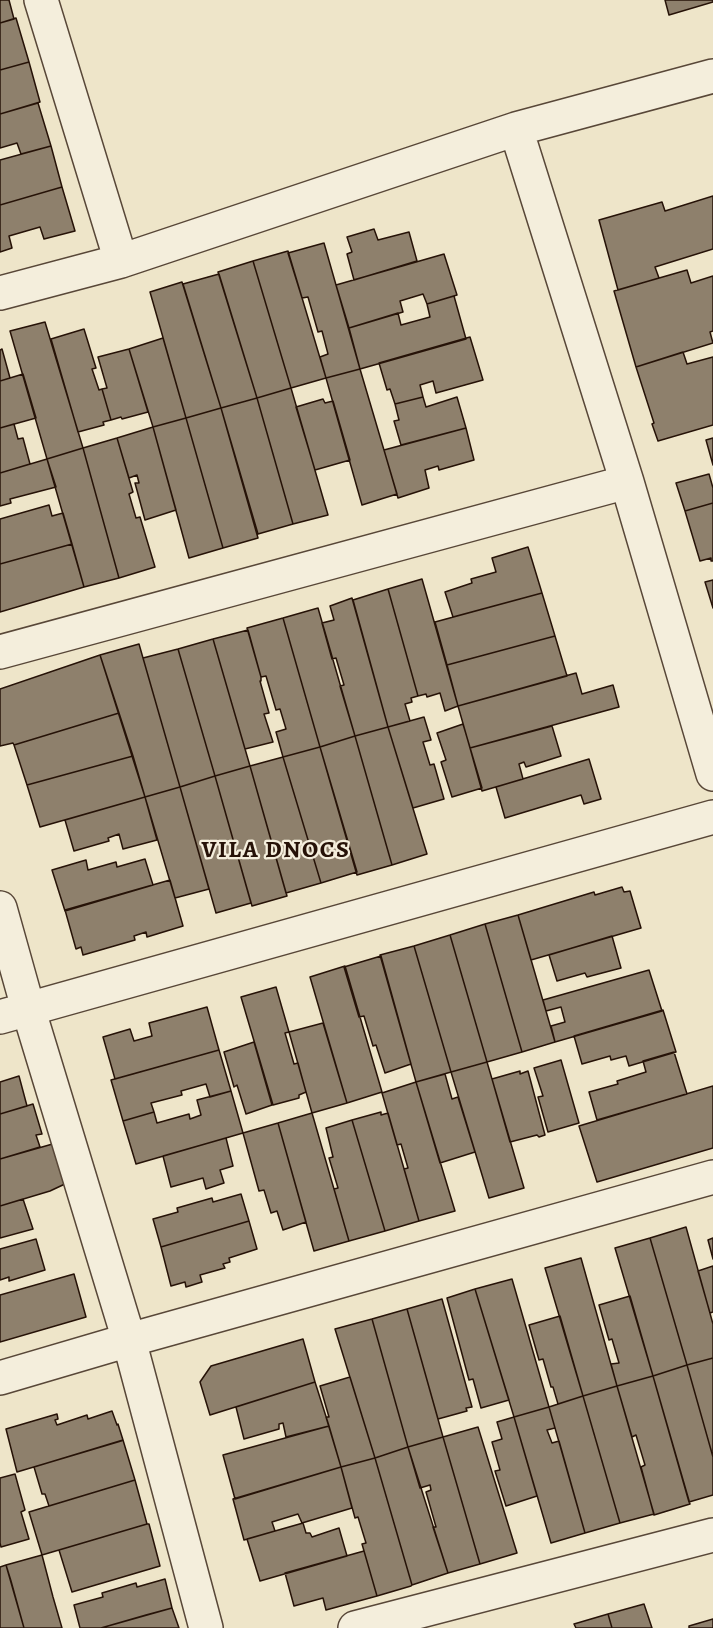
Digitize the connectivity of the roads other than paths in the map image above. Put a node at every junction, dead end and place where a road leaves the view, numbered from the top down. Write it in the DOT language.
graph roads {
  1 [pos="41,0"];
  2 [pos="713,76"];
  3 [pos="516,129"];
  4 [pos="121,261"];
  5 [pos="0,293"];
  6 [pos="627,482"];
  7 [pos="0,652"];
  8 [pos="713,774"];
  9 [pos="713,817"];
  10 [pos="0,908"];
  11 [pos="14,1013"];
  12 [pos="713,1177"];
  13 [pos="129,1340"];
  14 [pos="0,1378"];
  15 [pos="713,1535"];
  16 [pos="206,1628"];
  17 [pos="355,1628"];
  1 -- 4 [label="street"];
  2 -- 3 [label="street"];
  3 -- 4 [label="street"];
  3 -- 6 [label="street"];
  4 -- 5 [label="street"];
  6 -- 7 [label="street"];
  6 -- 8 [label="street"];
  9 -- 11 [label="street"];
  10 -- 11 [label="street"];
  11 -- 13 [label="street"];
  12 -- 13 [label="street"];
  13 -- 14 [label="street"];
  13 -- 16 [label="street"];
  15 -- 17 [label="street"];
}
